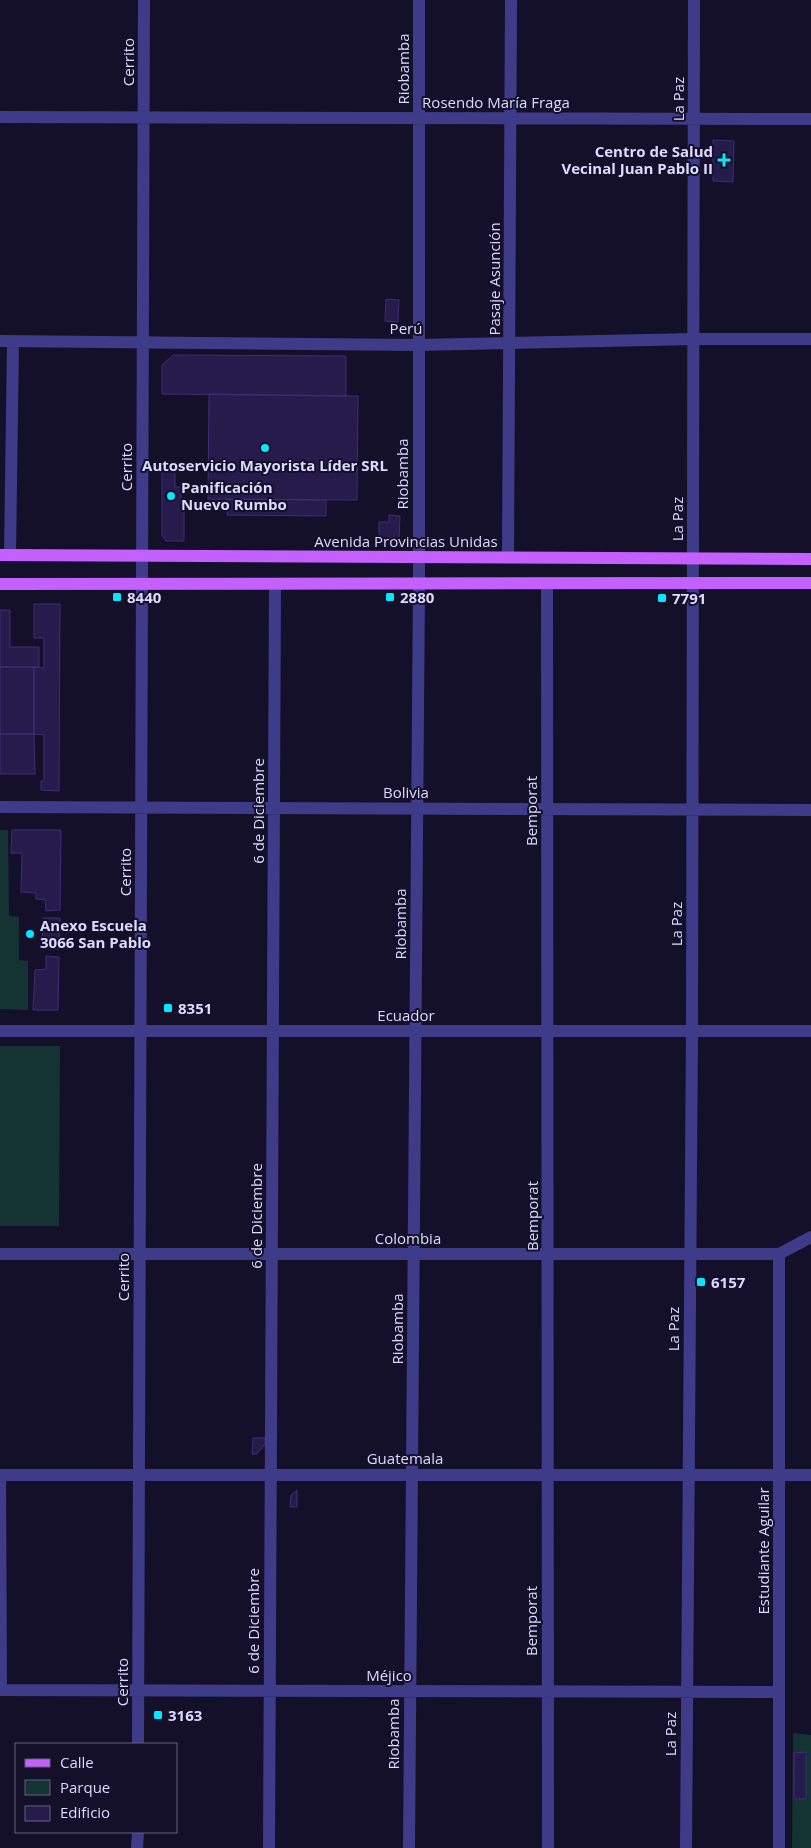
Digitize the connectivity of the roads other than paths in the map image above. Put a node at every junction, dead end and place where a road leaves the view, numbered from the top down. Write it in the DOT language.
graph roads {
  1 [pos="144,0"];
  2 [pos="419,0"];
  3 [pos="511,0"];
  4 [pos="694,0"];
  5 [pos="0,117"];
  6 [pos="144,117"];
  7 [pos="419,118"];
  8 [pos="511,118"];
  9 [pos="694,118"];
  10 [pos="811,119"];
  11 [pos="694,339"];
  12 [pos="811,339"];
  13 [pos="6,341"];
  14 [pos="143,342"];
  15 [pos="509,343"];
  16 [pos="418,345"];
  17 [pos="5,555"];
  18 [pos="142,555"];
  19 [pos="419,557"];
  20 [pos="508,557"];
  21 [pos="693,558"];
  22 [pos="811,558"];
  23 [pos="693,583"];
  24 [pos="811,583"];
  25 [pos="0,584"];
  26 [pos="142,584"];
  27 [pos="275,584"];
  28 [pos="418,584"];
  29 [pos="547,584"];
  30 [pos="0,806"];
  31 [pos="141,807"];
  32 [pos="274,808"];
  33 [pos="417,808"];
  34 [pos="548,809"];
  35 [pos="692,809"];
  36 [pos="811,810"];
  37 [pos="0,1031"];
  38 [pos="140,1031"];
  39 [pos="273,1031"];
  40 [pos="415,1031"];
  41 [pos="548,1031"];
  42 [pos="692,1031"];
  43 [pos="811,1031"];
  44 [pos="811,1237"];
  45 [pos="0,1254"];
  46 [pos="140,1254"];
  47 [pos="272,1254"];
  48 [pos="413,1254"];
  49 [pos="548,1254"];
  50 [pos="690,1254"];
  51 [pos="779,1254"];
  52 [pos="412,1474"];
  53 [pos="779,1474"];
  54 [pos="811,1474"];
  55 [pos="0,1475"];
  56 [pos="139,1475"];
  57 [pos="271,1475"];
  58 [pos="548,1475"];
  59 [pos="688,1475"];
  60 [pos="0,1690"];
  61 [pos="138,1691"];
  62 [pos="269,1691"];
  63 [pos="410,1691"];
  64 [pos="547,1691"];
  65 [pos="686,1691"];
  66 [pos="779,1692"];
  67 [pos="138,1743"];
  68 [pos="138,1833"];
  69 [pos="138,1848"];
  70 [pos="269,1848"];
  71 [pos="409,1848"];
  72 [pos="548,1848"];
  73 [pos="686,1848"];
  74 [pos="779,1848"];
  1 -- 6 [label="street, Cerrito"];
  2 -- 7 [label="street, Riobamba"];
  3 -- 8 [label="street, Pasaje Asunción"];
  4 -- 9 [label="street, La Paz"];
  5 -- 6 [label="street, Rosendo María Fraga"];
  6 -- 7 [label="street, Rosendo María Fraga"];
  6 -- 14 [label="street, Cerrito"];
  7 -- 8 [label="street, Rosendo María Fraga"];
  7 -- 16 [label="street, Riobamba"];
  8 -- 9 [label="street, Rosendo María Fraga"];
  8 -- 15 [label="street, Pasaje Asunción"];
  9 -- 10 [label="street, Rosendo María Fraga"];
  9 -- 11 [label="street, La Paz"];
  11 -- 12 [label="street, Perú"];
  11 -- 15 [label="street, Perú"];
  11 -- 21 [label="street, La Paz"];
  13 -- 14 [label="street, Perú"];
  13 -- 17 [label="street"];
  14 -- 16 [label="street, Perú"];
  14 -- 18 [label="street, Cerrito"];
  15 -- 16 [label="street, Perú"];
  15 -- 20 [label="street, Pasaje Asunción"];
  16 -- 19 [label="street, Riobamba"];
  17 -- 18 [label="main road, Avenida Provincias Unidas"];
  18 -- 19 [label="main road, Avenida Provincias Unidas"];
  18 -- 26 [label="street, Cerrito"];
  19 -- 20 [label="main road, Avenida Provincias Unidas"];
  19 -- 28 [label="street, Riobamba"];
  20 -- 21 [label="main road, Avenida Provincias Unidas"];
  21 -- 22 [label="main road, Avenida Provincias Unidas"];
  21 -- 23 [label="street, La Paz"];
  23 -- 24 [label="main road"];
  23 -- 29 [label="main road"];
  23 -- 35 [label="street, La Paz"];
  25 -- 26 [label="main road"];
  26 -- 27 [label="main road"];
  26 -- 31 [label="street, Cerrito"];
  27 -- 28 [label="main road"];
  27 -- 32 [label="street, 6 de Diciembre"];
  28 -- 29 [label="main road"];
  28 -- 33 [label="street, Riobamba"];
  29 -- 34 [label="street, Bemporat"];
  30 -- 31 [label="street, Bolivia"];
  31 -- 32 [label="street, Bolivia"];
  31 -- 38 [label="street, Cerrito"];
  32 -- 33 [label="street, Bolivia"];
  32 -- 39 [label="street, 6 de Diciembre"];
  33 -- 34 [label="street, Bolivia"];
  33 -- 40 [label="street, Riobamba"];
  34 -- 35 [label="street, Bolivia"];
  34 -- 41 [label="street, Bemporat"];
  35 -- 36 [label="street, Bolivia"];
  35 -- 42 [label="street, La Paz"];
  37 -- 38 [label="street, Ecuador"];
  38 -- 39 [label="street, Ecuador"];
  38 -- 46 [label="street, Cerrito"];
  39 -- 40 [label="street, Ecuador"];
  39 -- 47 [label="street, 6 de Diciembre"];
  40 -- 41 [label="street, Ecuador"];
  40 -- 48 [label="street, Riobamba"];
  41 -- 42 [label="street, Ecuador"];
  41 -- 49 [label="street, Bemporat"];
  42 -- 43 [label="street, Ecuador"];
  42 -- 50 [label="street, La Paz"];
  44 -- 51 [label="street, Colombia"];
  45 -- 46 [label="street, Colombia"];
  46 -- 47 [label="street, Colombia"];
  46 -- 56 [label="street, Cerrito"];
  47 -- 48 [label="street, Colombia"];
  47 -- 57 [label="street, 6 de Diciembre"];
  48 -- 49 [label="street, Colombia"];
  48 -- 52 [label="street, Riobamba"];
  49 -- 50 [label="street, Colombia"];
  49 -- 58 [label="street, Bemporat"];
  50 -- 51 [label="street, Colombia"];
  50 -- 59 [label="street, La Paz"];
  51 -- 53 [label="street, Estudiante Aguilar"];
  52 -- 57 [label="street, Guatemala"];
  52 -- 58 [label="street, Guatemala"];
  52 -- 63 [label="street, Riobamba"];
  53 -- 54 [label="street, Guatemala"];
  53 -- 59 [label="street, Guatemala"];
  53 -- 66 [label="street, Estudiante Aguilar"];
  55 -- 56 [label="street, Guatemala"];
  55 -- 60 [label="street"];
  56 -- 57 [label="street, Guatemala"];
  56 -- 61 [label="street, Cerrito"];
  57 -- 62 [label="street, 6 de Diciembre"];
  58 -- 59 [label="street, Guatemala"];
  58 -- 64 [label="street, Bemporat"];
  59 -- 65 [label="street, La Paz"];
  60 -- 61 [label="street, Méjico"];
  61 -- 62 [label="street, Méjico"];
  61 -- 67 [label="street, Cerrito"];
  62 -- 63 [label="street, Méjico"];
  62 -- 70 [label="street, 6 de Diciembre"];
  63 -- 64 [label="street, Méjico"];
  63 -- 71 [label="street, Riobamba"];
  64 -- 65 [label="street, Méjico"];
  64 -- 72 [label="street, Bemporat"];
  65 -- 66 [label="street, Méjico"];
  65 -- 73 [label="street, La Paz"];
  66 -- 74 [label="street, Estudiante Aguilar"];
  68 -- 69 [label="street"];
}
